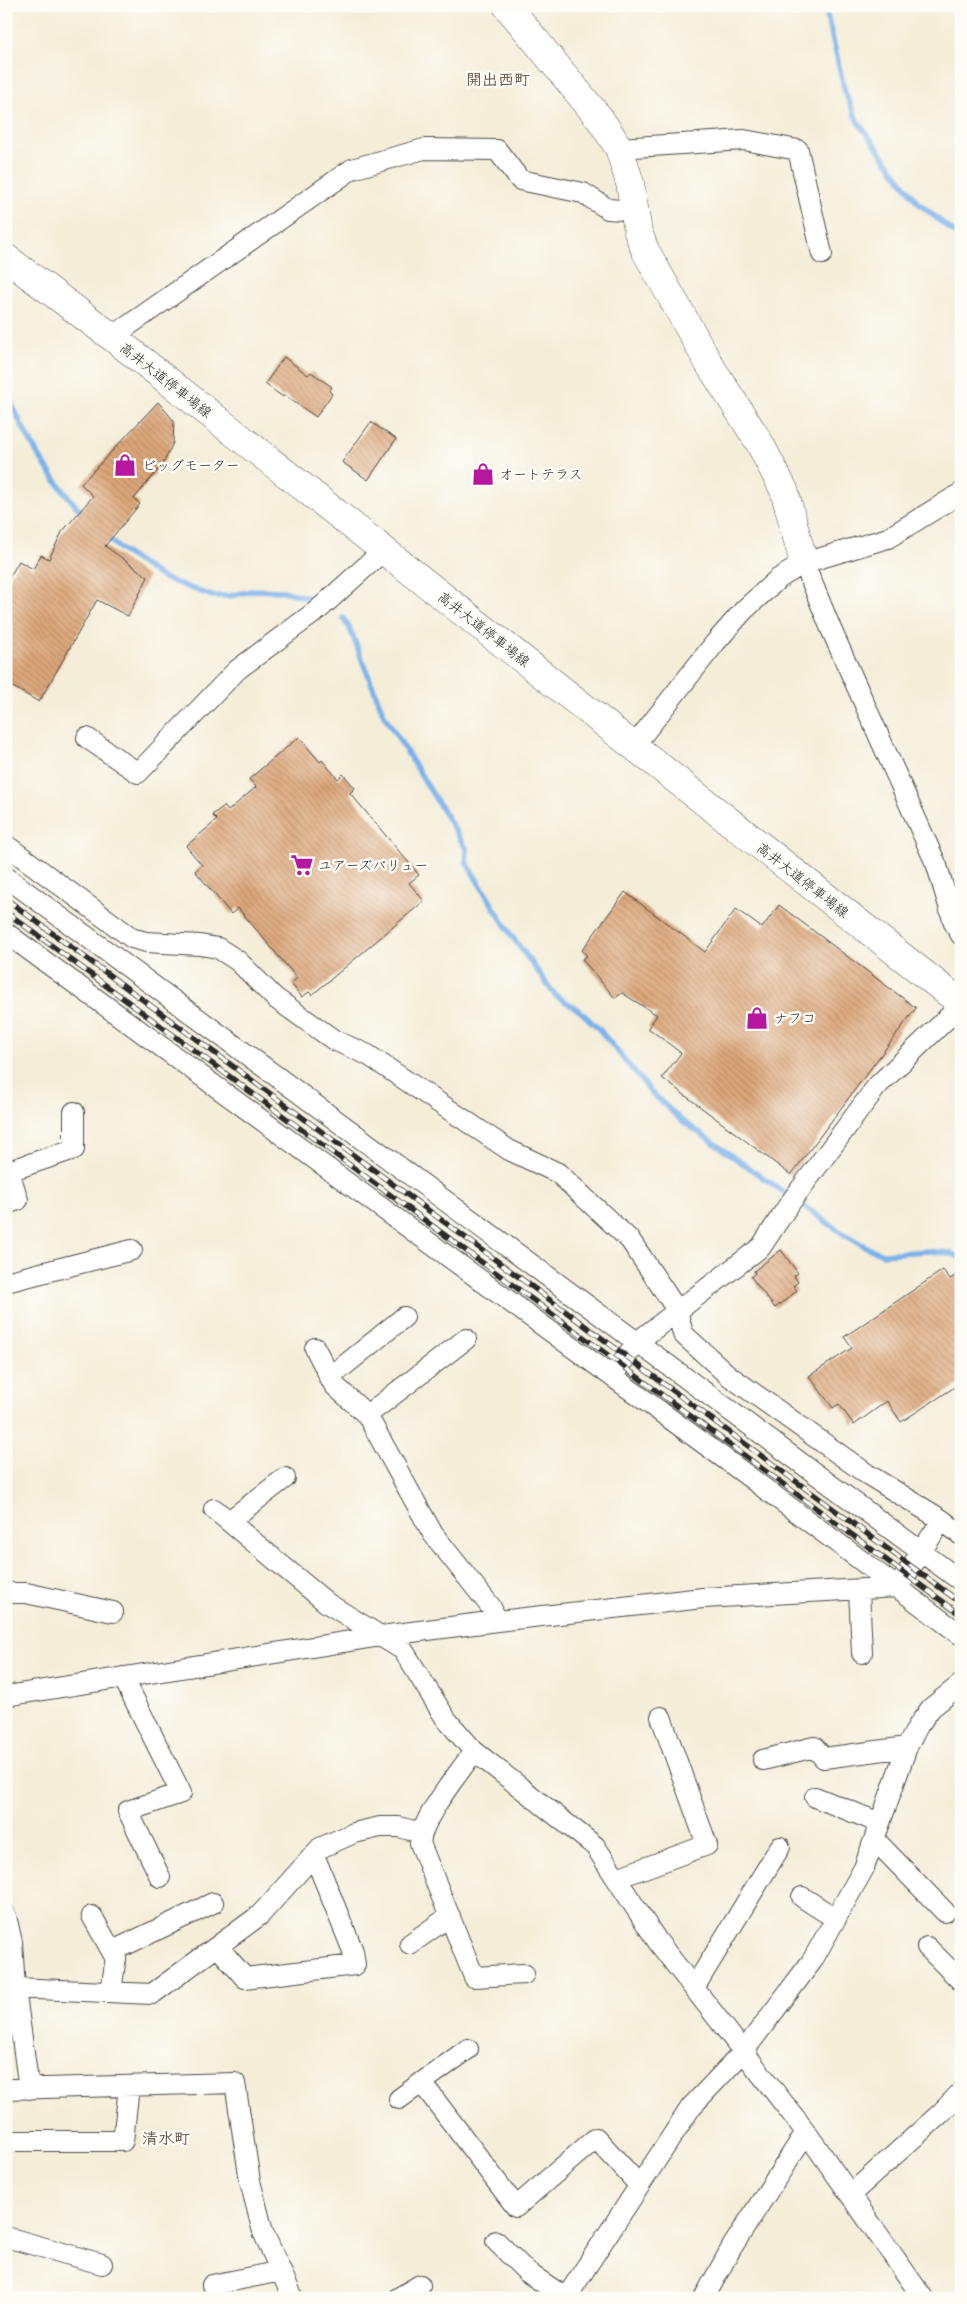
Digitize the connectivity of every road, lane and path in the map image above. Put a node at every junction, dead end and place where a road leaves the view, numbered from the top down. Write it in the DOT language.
graph roads {
  1 [pos="507,6"];
  2 [pos="619,148"];
  3 [pos="634,212"];
  4 [pos="822,254"];
  5 [pos="6,258"];
  6 [pos="112,338"];
  7 [pos="961,493"];
  8 [pos="384,550"];
  9 [pos="804,563"];
  10 [pos="87,738"];
  11 [pos="633,747"];
  12 [pos="6,845"];
  13 [pos="6,877"];
  14 [pos="6,932"];
  15 [pos="961,935"];
  16 [pos="961,1004"];
  17 [pos="74,1112"];
  18 [pos="6,1204"];
  19 [pos="132,1250"];
  20 [pos="6,1282"];
  21 [pos="677,1310"];
  22 [pos="404,1317"];
  23 [pos="466,1339"];
  24 [pos="637,1342"];
  25 [pos="315,1348"];
  26 [pos="612,1376"];
  27 [pos="329,1378"];
  28 [pos="368,1415"];
  29 [pos="284,1478"];
  30 [pos="942,1520"];
  31 [pos="961,1535"];
  32 [pos="921,1553"];
  33 [pos="961,1581"];
  34 [pos="898,1587"];
  35 [pos="858,1590"];
  36 [pos="6,1593"];
  37 [pos="113,1612"];
  38 [pos="497,1621"];
  39 [pos="961,1635"];
  40 [pos="381,1636"];
  41 [pos="862,1653"];
  42 [pos="123,1676"];
  43 [pos="961,1684"];
  44 [pos="6,1696"];
  45 [pos="661,1717"];
  46 [pos="906,1747"];
  47 [pos="474,1751"];
  48 [pos="763,1760"];
  49 [pos="815,1797"];
  50 [pos="878,1832"];
  51 [pos="421,1833"];
  52 [pos="780,1847"];
  53 [pos="314,1855"];
  54 [pos="160,1877"];
  55 [pos="617,1878"];
  56 [pos="802,1897"];
  57 [pos="213,1903"];
  58 [pos="945,1912"];
  59 [pos="6,1916"];
  60 [pos="92,1916"];
  61 [pos="450,1916"];
  62 [pos="836,1919"];
  63 [pos="410,1944"];
  64 [pos="218,1947"];
  65 [pos="927,1947"];
  66 [pos="116,1959"];
  67 [pos="524,1974"];
  68 [pos="961,1981"];
  69 [pos="15,1988"];
  70 [pos="694,1988"];
  71 [pos="111,1992"];
  72 [pos="468,2050"];
  73 [pos="743,2052"];
  74 [pos="422,2082"];
  75 [pos="129,2086"];
  76 [pos="6,2089"];
  77 [pos="29,2089"];
  78 [pos="961,2092"];
  79 [pos="399,2099"];
  80 [pos="806,2132"];
  81 [pos="6,2140"];
  82 [pos="639,2185"];
  83 [pos="851,2194"];
  84 [pos="6,2237"];
  85 [pos="496,2241"];
  86 [pos="102,2264"];
  87 [pos="281,2271"];
  88 [pos="212,2285"];
  89 [pos="420,2285"];
  90 [pos="293,2298"];
  91 [pos="398,2298"];
  92 [pos="704,2298"];
  93 [pos="923,2298"];
  1 -- 2 [label="main road"];
  2 -- 3 [label="main road"];
  2 -- 4 [label="street"];
  3 -- 6 [label="street"];
  3 -- 9 [label="main road"];
  5 -- 6 [label="main road, 高井大道停車場線"];
  6 -- 8 [label="main road, 高井大道停車場線"];
  7 -- 9 [label="street"];
  8 -- 10 [label="street"];
  8 -- 11 [label="main road, 高井大道停車場線"];
  9 -- 11 [label="street"];
  9 -- 15 [label="street"];
  11 -- 16 [label="main road, 高井大道停車場線"];
  12 -- 21 [label="street"];
  13 -- 24 [label="street"];
  14 -- 26 [label="street"];
  16 -- 21 [label="street"];
  17 -- 18 [label="street"];
  19 -- 20 [label="street"];
  21 -- 24 [label="street"];
  21 -- 30 [label="street"];
  22 -- 27 [label="street"];
  23 -- 28 [label="street"];
  24 -- 26 [label="street"];
  24 -- 32 [label="street"];
  25 -- 27 [label="street"];
  26 -- 34 [label="street"];
  27 -- 28 [label="street"];
  28 -- 38 [label="street"];
  29 -- 40 [label="street"];
  30 -- 31 [label="street"];
  30 -- 32 [label="street"];
  32 -- 33 [label="street"];
  32 -- 34 [label="street"];
  34 -- 35 [label="street"];
  34 -- 39 [label="street"];
  35 -- 38 [label="street"];
  35 -- 41 [label="street"];
  36 -- 37 [label="street"];
  38 -- 40 [label="street"];
  40 -- 42 [label="street"];
  40 -- 47 [label="street"];
  42 -- 44 [label="street"];
  42 -- 54 [label="street"];
  43 -- 46 [label="street"];
  45 -- 55 [label="street"];
  46 -- 48 [label="street"];
  46 -- 50 [label="street"];
  47 -- 51 [label="street"];
  47 -- 55 [label="street"];
  49 -- 50 [label="street"];
  50 -- 58 [label="street"];
  50 -- 62 [label="street"];
  51 -- 53 [label="street"];
  51 -- 61 [label="street"];
  52 -- 70 [label="street"];
  53 -- 64 [label="street"];
  53 -- 64 [label="street"];
  55 -- 70 [label="street"];
  56 -- 62 [label="street"];
  57 -- 66 [label="street"];
  59 -- 69 [label="street"];
  60 -- 66 [label="street"];
  61 -- 63 [label="street"];
  61 -- 67 [label="street"];
  62 -- 73 [label="street"];
  64 -- 71 [label="street"];
  65 -- 68 [label="street"];
  66 -- 71 [label="street"];
  69 -- 71 [label="street"];
  69 -- 77 [label="street"];
  70 -- 73 [label="street"];
  72 -- 74 [label="street"];
  73 -- 80 [label="street"];
  73 -- 82 [label="street"];
  74 -- 79 [label="street"];
  74 -- 82 [label="street"];
  75 -- 77 [label="street"];
  75 -- 81 [label="street"];
  75 -- 87 [label="street"];
  76 -- 77 [label="street"];
  78 -- 83 [label="street"];
  80 -- 83 [label="street"];
  80 -- 92 [label="street"];
  82 -- 85 [label="street"];
  83 -- 93 [label="street"];
  84 -- 86 [label="street"];
  87 -- 88 [label="street"];
  87 -- 90 [label="street"];
  89 -- 91 [label="street"];
}
